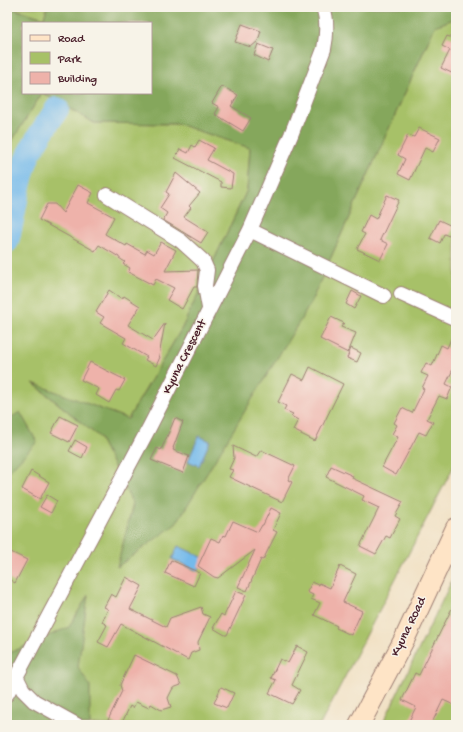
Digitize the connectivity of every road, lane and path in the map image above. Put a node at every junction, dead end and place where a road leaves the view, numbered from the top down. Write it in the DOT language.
graph roads {
  1 [pos="323,7"];
  2 [pos="107,195"];
  3 [pos="250,230"];
  4 [pos="401,294"];
  5 [pos="384,296"];
  6 [pos="209,308"];
  7 [pos="456,319"];
  8 [pos="456,528"];
  9 [pos="16,676"];
  10 [pos="7,694"];
  11 [pos="77,725"];
  12 [pos="359,725"];
  1 -- 3 [label="street, Kyuna Crescent"];
  2 -- 6 [label="street"];
  3 -- 5 [label="street"];
  3 -- 6 [label="street, Kyuna Crescent"];
  4 -- 7 [label="street"];
  6 -- 9 [label="street, Kyuna Crescent"];
  8 -- 12 [label="main road, Kyuna Road"];
  9 -- 10 [label="street, Kyuna Crescent"];
  9 -- 11 [label="street"];
}
